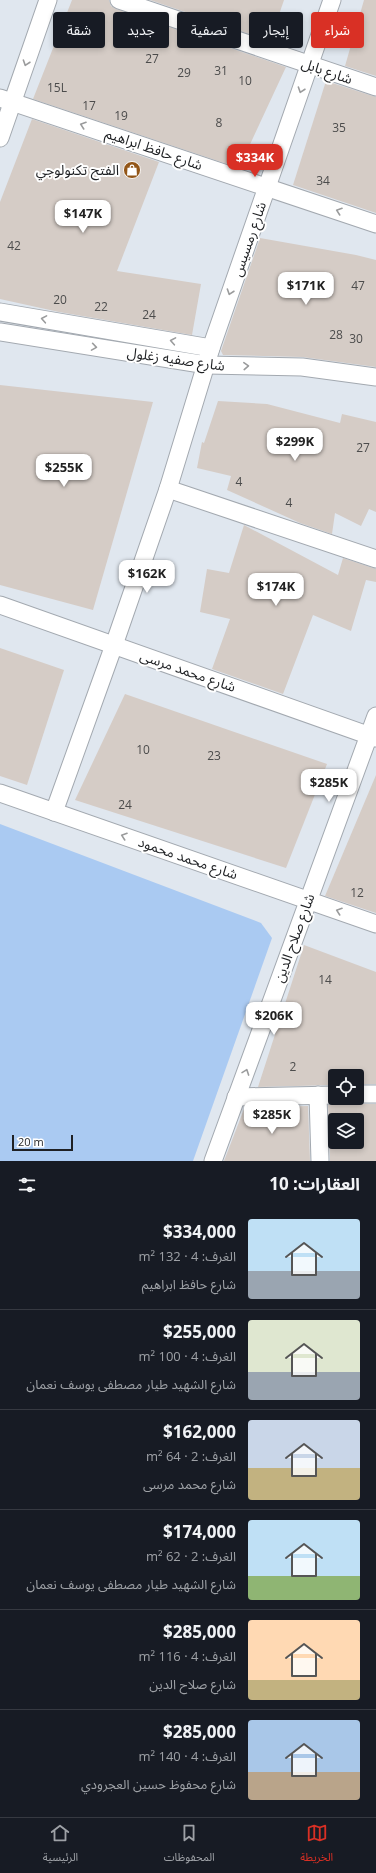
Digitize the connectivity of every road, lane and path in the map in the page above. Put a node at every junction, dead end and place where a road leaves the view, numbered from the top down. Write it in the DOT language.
graph roads {
  1 [pos="48,0"];
  2 [pos="119,0"];
  3 [pos="332,0"];
  4 [pos="309,64"];
  5 [pos="376,87"];
  6 [pos="6,100"];
  7 [pos="0,138"];
  8 [pos="267,187"];
  9 [pos="376,224"];
  10 [pos="0,312"];
  11 [pos="0,332"];
  12 [pos="211,348"];
  13 [pos="207,365"];
  14 [pos="376,377"];
  15 [pos="168,489"];
  16 [pos="376,559"];
  17 [pos="0,606"];
  18 [pos="114,645"];
  19 [pos="376,716"];
  20 [pos="373,737"];
  21 [pos="0,793"];
  22 [pos="54,812"];
  23 [pos="308,900"];
  24 [pos="376,924"];
  25 [pos="364,1094"];
  26 [pos="376,1094"];
  27 [pos="318,1095"];
  28 [pos="328,1095"];
  29 [pos="236,1097"];
  30 [pos="213,1161"];
  31 [pos="320,1161"];
  1 -- 6 [label="street, one-way"];
  2 -- 4 [label="street, شارع بابل"];
  3 -- 4 [label="street, شارع رمسيس"];
  4 -- 5 [label="street, شارع بابل"];
  4 -- 8 [label="street, شارع رمسيس, one-way"];
  6 -- 7 [label="street"];
  8 -- 6 [label="street, شارع حافظ ابراهيم, one-way"];
  9 -- 8 [label="street, شارع حافظ ابراهيم, one-way"];
  8 -- 12 [label="street, شارع رمسيس, one-way"];
  12 -- 10 [label="street, شارع صفيه زغلول, one-way"];
  11 -- 13 [label="street, شارع صفيه زغلول, one-way"];
  12 -- 13 [label="street, شارع رمسيس"];
  13 -- 14 [label="street, شارع صفيه زغلول, one-way"];
  13 -- 15 [label="street, شارع رمسيس"];
  15 -- 16 [label="street"];
  15 -- 18 [label="street, شارع رمسيس"];
  17 -- 18 [label="street, شارع محمد مرسى"];
  18 -- 20 [label="street, شارع محمد مرسى"];
  18 -- 22 [label="street, شارع رمسيس"];
  19 -- 20 [label="street, شارع صلاح الدين"];
  20 -- 23 [label="street, شارع صلاح الدين"];
  21 -- 22 [label="street, شارع محمد محمود"];
  23 -- 22 [label="street, شارع محمد محمود, one-way"];
  24 -- 23 [label="street, شارع محمد محمود, one-way"];
  29 -- 23 [label="street, شارع صلاح الدين, one-way"];
  25 -- 26 [label="street"];
  27 -- 28 [label="street"];
  27 -- 29 [label="street"];
  27 -- 31 [label="street"];
  29 -- 30 [label="street, شارع صلاح الدين"];
}
